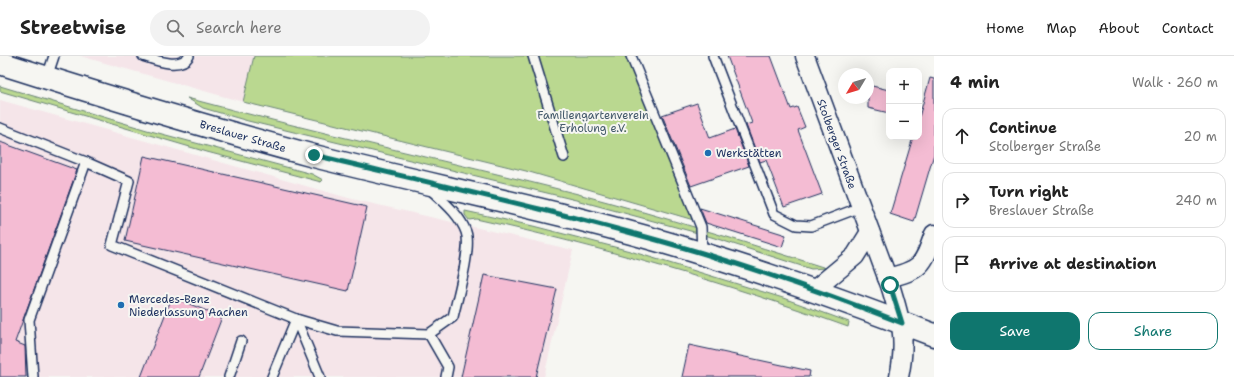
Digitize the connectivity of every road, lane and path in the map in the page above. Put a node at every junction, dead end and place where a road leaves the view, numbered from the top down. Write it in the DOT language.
graph roads {
  1 [pos="54,56"];
  2 [pos="143,56"];
  3 [pos="189,56"];
  4 [pos="533,56"];
  5 [pos="631,56"];
  6 [pos="713,56"];
  7 [pos="805,56"];
  8 [pos="0,63"];
  9 [pos="47,78"];
  10 [pos="0,128"];
  11 [pos="564,157"];
  12 [pos="86,162"];
  13 [pos="423,182"];
  14 [pos="861,207"];
  15 [pos="870,232"];
  16 [pos="934,234"];
  17 [pos="702,253"];
  18 [pos="887,278"];
  19 [pos="814,290"];
  20 [pos="296,319"];
  21 [pos="902,323"];
  22 [pos="429,334"];
  23 [pos="934,335"];
  24 [pos="241,341"];
  25 [pos="319,376"];
  26 [pos="33,377"];
  27 [pos="229,377"];
  28 [pos="272,377"];
  29 [pos="446,377"];
  30 [pos="899,377"];
  1 -- 9 [label="lane"];
  2 -- 3 [label="lane"];
  4 -- 11 [label="lane"];
  5 -- 17 [label="lane"];
  6 -- 14 [label="lane"];
  7 -- 14 [label="street, Stolberger Straße"];
  8 -- 9 [label="main road, Breslauer Straße"];
  9 -- 13 [label="main road, Breslauer Straße"];
  10 -- 12 [label="lane"];
  12 -- 20 [label="lane"];
  12 -- 26 [label="lane"];
  13 -- 17 [label="main road, Breslauer Straße"];
  13 -- 22 [label="lane"];
  14 -- 15 [label="street, Stolberger Straße"];
  15 -- 18 [label="street, Stolberger Straße"];
  15 -- 19 [label="street"];
  16 -- 18 [label="street"];
  17 -- 19 [label="main road, Breslauer Straße"];
  18 -- 21 [label="street, Stolberger Straße"];
  19 -- 21 [label="main road, Breslauer Straße"];
  20 -- 22 [label="lane"];
  20 -- 25 [label="lane"];
  20 -- 28 [label="lane"];
  21 -- 23 [label="main road"];
  21 -- 30 [label="street, Stolberger Straße"];
  22 -- 29 [label="lane"];
  24 -- 27 [label="lane"];
}
